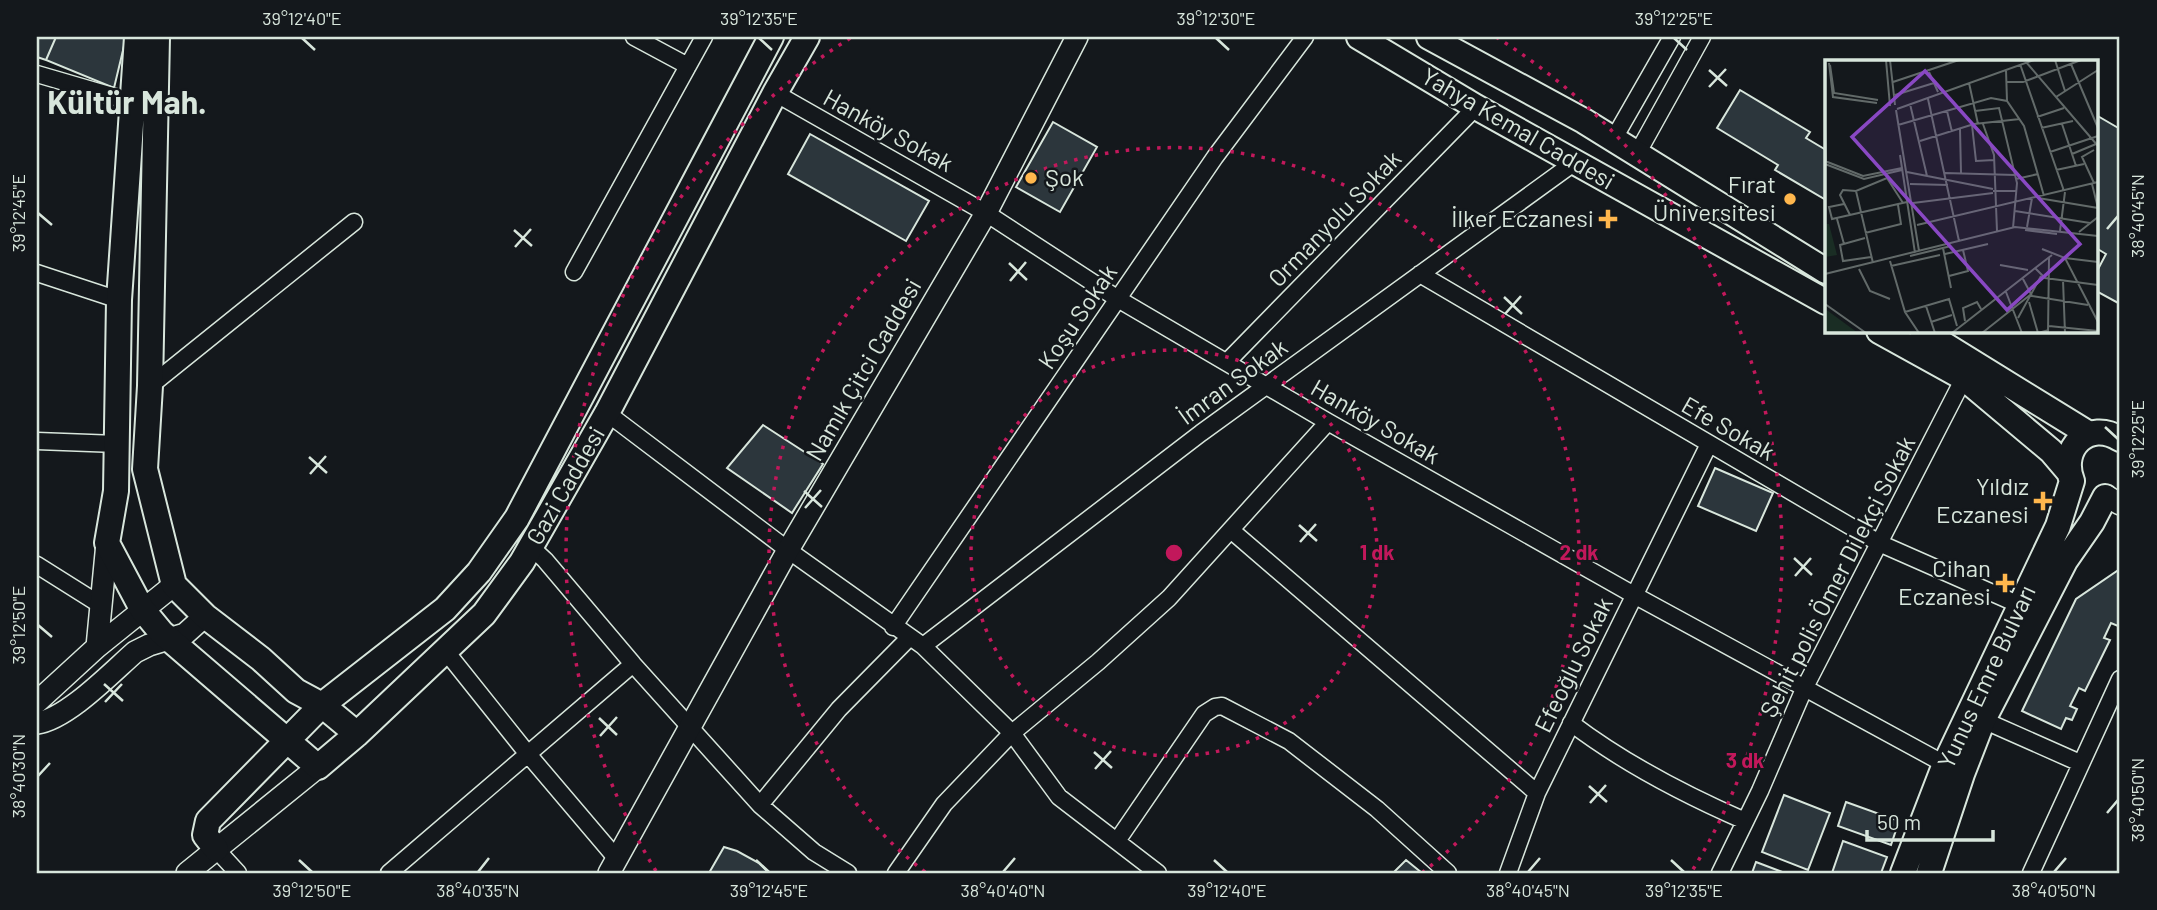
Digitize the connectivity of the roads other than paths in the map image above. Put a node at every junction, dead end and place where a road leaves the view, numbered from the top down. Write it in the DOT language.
graph roads {
  1 [pos="137,37"];
  2 [pos="157,37"];
  3 [pos="634,37"];
  4 [pos="704,37"];
  5 [pos="771,37"];
  6 [pos="807,37"];
  7 [pos="1077,37"];
  8 [pos="1305,37"];
  9 [pos="1359,37"];
  10 [pos="1429,37"];
  11 [pos="1672,37"];
  12 [pos="1702,37"];
  13 [pos="688,66"];
  14 [pos="37,74"];
  15 [pos="775,93"];
  16 [pos="133,103"];
  17 [pos="1476,107"];
  18 [pos="1613,140"];
  19 [pos="1637,154"];
  20 [pos="1575,162"];
  21 [pos="986,213"];
  22 [pos="354,222"];
  23 [pos="1825,270"];
  24 [pos="574,272"];
  25 [pos="37,273"];
  26 [pos="1420,274"];
  27 [pos="1118,299"];
  28 [pos="119,300"];
  29 [pos="1825,301"];
  30 [pos="1881,332"];
  31 [pos="1924,332"];
  32 [pos="1227,362"];
  33 [pos="1964,378"];
  34 [pos="1267,385"];
  35 [pos="150,386"];
  36 [pos="607,413"];
  37 [pos="1328,422"];
  38 [pos="2107,432"];
  39 [pos="37,441"];
  40 [pos="117,444"];
  41 [pos="1709,444"];
  42 [pos="2070,476"];
  43 [pos="2113,497"];
  44 [pos="1232,531"];
  45 [pos="107,543"];
  46 [pos="1879,543"];
  47 [pos="531,547"];
  48 [pos="788,550"];
  49 [pos="37,565"];
  50 [pos="174,585"];
  51 [pos="1634,595"];
  52 [pos="99,604"];
  53 [pos="2021,606"];
  54 [pos="142,609"];
  55 [pos="205,616"];
  56 [pos="893,627"];
  57 [pos="170,640"];
  58 [pos="916,642"];
  59 [pos="97,647"];
  60 [pos="444,649"];
  61 [pos="633,664"];
  62 [pos="2120,679"];
  63 [pos="1804,689"];
  64 [pos="37,702"];
  65 [pos="322,705"];
  66 [pos="1983,720"];
  67 [pos="37,723"];
  68 [pos="1571,723"];
  69 [pos="690,727"];
  70 [pos="1012,733"];
  71 [pos="357,734"];
  72 [pos="287,740"];
  73 [pos="527,753"];
  74 [pos="2080,763"];
  75 [pos="318,767"];
  76 [pos="1953,769"];
  77 [pos="1537,793"];
  78 [pos="760,805"];
  79 [pos="1745,821"];
  80 [pos="1117,841"];
  81 [pos="216,849"];
  82 [pos="613,866"];
  83 [pos="1935,871"];
  84 [pos="187,873"];
  85 [pos="238,873"];
  86 [pos="389,873"];
  87 [pos="848,873"];
  88 [pos="896,873"];
  89 [pos="1158,873"];
  90 [pos="1448,873"];
  91 [pos="1507,873"];
  92 [pos="1720,873"];
  93 [pos="1903,873"];
  94 [pos="2031,873"];
  1 -- 16 [label="main road"];
  2 -- 35 [label="main road"];
  3 -- 13 [label="street"];
  4 -- 13 [label="street"];
  5 -- 65 [label="main road, Gazi Caddesi"];
  6 -- 15 [label="main road, Gazi Caddesi"];
  7 -- 21 [label="street, Namık Çitci Caddesi"];
  8 -- 27 [label="street, Koşu Sokak"];
  9 -- 17 [label="main road, Yahya Kemal Caddesi"];
  10 -- 18 [label="main road, Yahya Kemal Caddesi"];
  11 -- 18 [label="street"];
  12 -- 19 [label="street"];
  13 -- 24 [label="street"];
  14 -- 16 [label="street"];
  15 -- 21 [label="street, Hanköy Sokak"];
  15 -- 36 [label="main road, Gazi Caddesi"];
  16 -- 28 [label="main road"];
  17 -- 20 [label="main road, Yahya Kemal Caddesi"];
  17 -- 32 [label="street, Ormanyolu Sokak"];
  18 -- 19 [label="main road, Yahya Kemal Caddesi"];
  19 -- 23 [label="main road, Yahya Kemal Caddesi"];
  20 -- 26 [label="street, İmran Sokak"];
  20 -- 29 [label="main road, Yahya Kemal Caddesi"];
  21 -- 27 [label="street, Hanköy Sokak"];
  21 -- 48 [label="street, Namık Çitci Caddesi"];
  22 -- 35 [label="street"];
  25 -- 28 [label="street"];
  26 -- 34 [label="street, İmran Sokak"];
  26 -- 41 [label="street, Efe Sokak"];
  27 -- 32 [label="street, Hanköy Sokak"];
  27 -- 56 [label="street, Koşu Sokak"];
  28 -- 40 [label="main road"];
  30 -- 33 [label="main road"];
  31 -- 38 [label="main road"];
  32 -- 34 [label="street, Hanköy Sokak"];
  33 -- 42 [label="main road"];
  33 -- 46 [label="street, Şehit polis Ömer Dilekçi Sokak"];
  34 -- 37 [label="street, Hanköy Sokak"];
  34 -- 58 [label="street, İmran Sokak"];
  35 -- 50 [label="main road"];
  36 -- 47 [label="main road, Gazi Caddesi"];
  36 -- 48 [label="street"];
  37 -- 44 [label="street"];
  37 -- 51 [label="street, Hanköy Sokak"];
  38 -- 42 [label="main road, Yunus Emre Bulvarı"];
  39 -- 40 [label="street"];
  40 -- 45 [label="main road"];
  41 -- 46 [label="street, Efe Sokak"];
  41 -- 51 [label="street, Efeoğlu Sokak"];
  42 -- 43 [label="main road"];
  42 -- 53 [label="main road, Yunus Emre Bulvarı"];
  43 -- 66 [label="main road, Yunus Emre Bulvarı"];
  44 -- 70 [label="street"];
  44 -- 77 [label="street"];
  45 -- 52 [label="street"];
  45 -- 54 [label="main road"];
  46 -- 53 [label="street, Efe Sokak"];
  46 -- 63 [label="street, Şehit polis Ömer Dilekçi Sokak"];
  47 -- 60 [label="main road, Gazi Caddesi"];
  47 -- 61 [label="street"];
  48 -- 56 [label="street"];
  48 -- 69 [label="street, Namık Çitci Caddesi"];
  49 -- 52 [label="street"];
  50 -- 54 [label="street"];
  50 -- 55 [label="main road"];
  51 -- 63 [label="street, Hanköy Sokak"];
  51 -- 68 [label="street, Efeoğlu Sokak"];
  52 -- 59 [label="street"];
  53 -- 76 [label="main road, Yunus Emre Bulvarı"];
  54 -- 57 [label="main road"];
  54 -- 59 [label="street"];
  55 -- 57 [label="street"];
  55 -- 65 [label="main road"];
  56 -- 58 [label="street"];
  57 -- 67 [label="street"];
  57 -- 72 [label="main road"];
  58 -- 70 [label="street"];
  58 -- 78 [label="street, İmran Sokak"];
  59 -- 64 [label="street"];
  60 -- 71 [label="main road, Gazi Caddesi"];
  60 -- 73 [label="street"];
  61 -- 69 [label="street"];
  61 -- 73 [label="street"];
  62 -- 74 [label="street"];
  63 -- 76 [label="street, Hanköy Sokak"];
  63 -- 79 [label="street, Şehit polis Ömer Dilekçi Sokak"];
  65 -- 71 [label="main road"];
  65 -- 72 [label="main road, Gazi Caddesi"];
  66 -- 74 [label="street"];
  66 -- 76 [label="main road, Yunus Emre Bulvarı"];
  68 -- 77 [label="street, Efeoğlu Sokak"];
  68 -- 79 [label="street"];
  69 -- 78 [label="street"];
  69 -- 82 [label="street, Namık Çitci Caddesi"];
  70 -- 80 [label="street"];
  70 -- 88 [label="street"];
  71 -- 75 [label="main road, Gazi Caddesi"];
  72 -- 75 [label="main road"];
  72 -- 81 [label="main road, Gazi Caddesi"];
  73 -- 82 [label="street"];
  73 -- 86 [label="street"];
  74 -- 94 [label="street"];
  75 -- 81 [label="street, Gazi Caddesi"];
  76 -- 83 [label="main road, Yunus Emre Bulvarı"];
  76 -- 93 [label="main road, Yunus Emre Bulvarı"];
  77 -- 91 [label="street, Efeoğlu Sokak"];
  78 -- 87 [label="street"];
  79 -- 92 [label="street, Şehit polis Ömer Dilekçi Sokak"];
  80 -- 89 [label="street"];
  80 -- 90 [label="street"];
  81 -- 84 [label="street, Gazi Caddesi"];
  81 -- 85 [label="street"];
}
